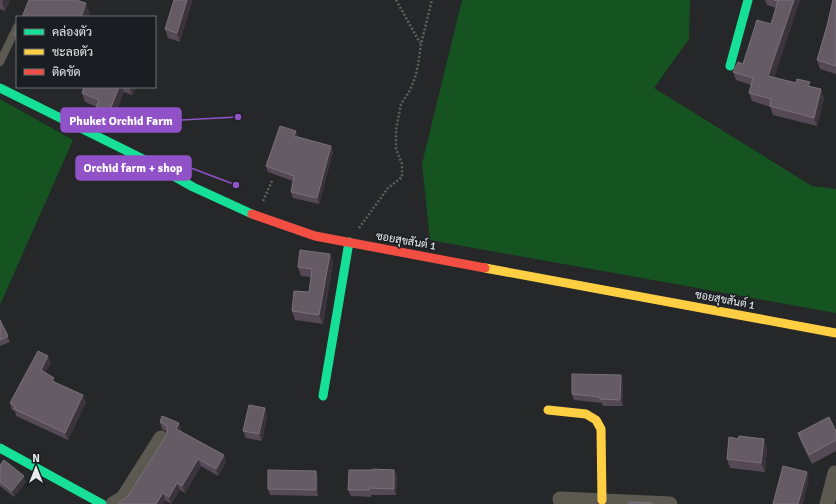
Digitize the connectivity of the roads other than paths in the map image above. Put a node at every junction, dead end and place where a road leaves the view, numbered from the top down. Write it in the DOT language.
graph roads {
  1 [pos="748,0"];
  2 [pos="16,29"];
  3 [pos="0,62"];
  4 [pos="730,66"];
  5 [pos="0,88"];
  6 [pos="349,242"];
  7 [pos="836,333"];
  8 [pos="323,396"];
  9 [pos="548,410"];
  10 [pos="161,438"];
  11 [pos="0,448"];
  12 [pos="835,473"];
  13 [pos="602,500"];
  14 [pos="102,504"];
  15 [pos="113,504"];
  16 [pos="561,504"];
  17 [pos="670,504"];
  18 [pos="827,504"];
  1 -- 4 [label="street"];
  2 -- 3 [label="lane"];
  5 -- 6 [label="street, ซอยสุขสันต์ 1"];
  6 -- 7 [label="street, ซอยสุขสันต์ 1"];
  6 -- 8 [label="street"];
  9 -- 13 [label="street"];
  10 -- 15 [label="street"];
  11 -- 14 [label="street"];
  12 -- 18 [label="street"];
  13 -- 16 [label="street"];
  13 -- 17 [label="street"];
}
